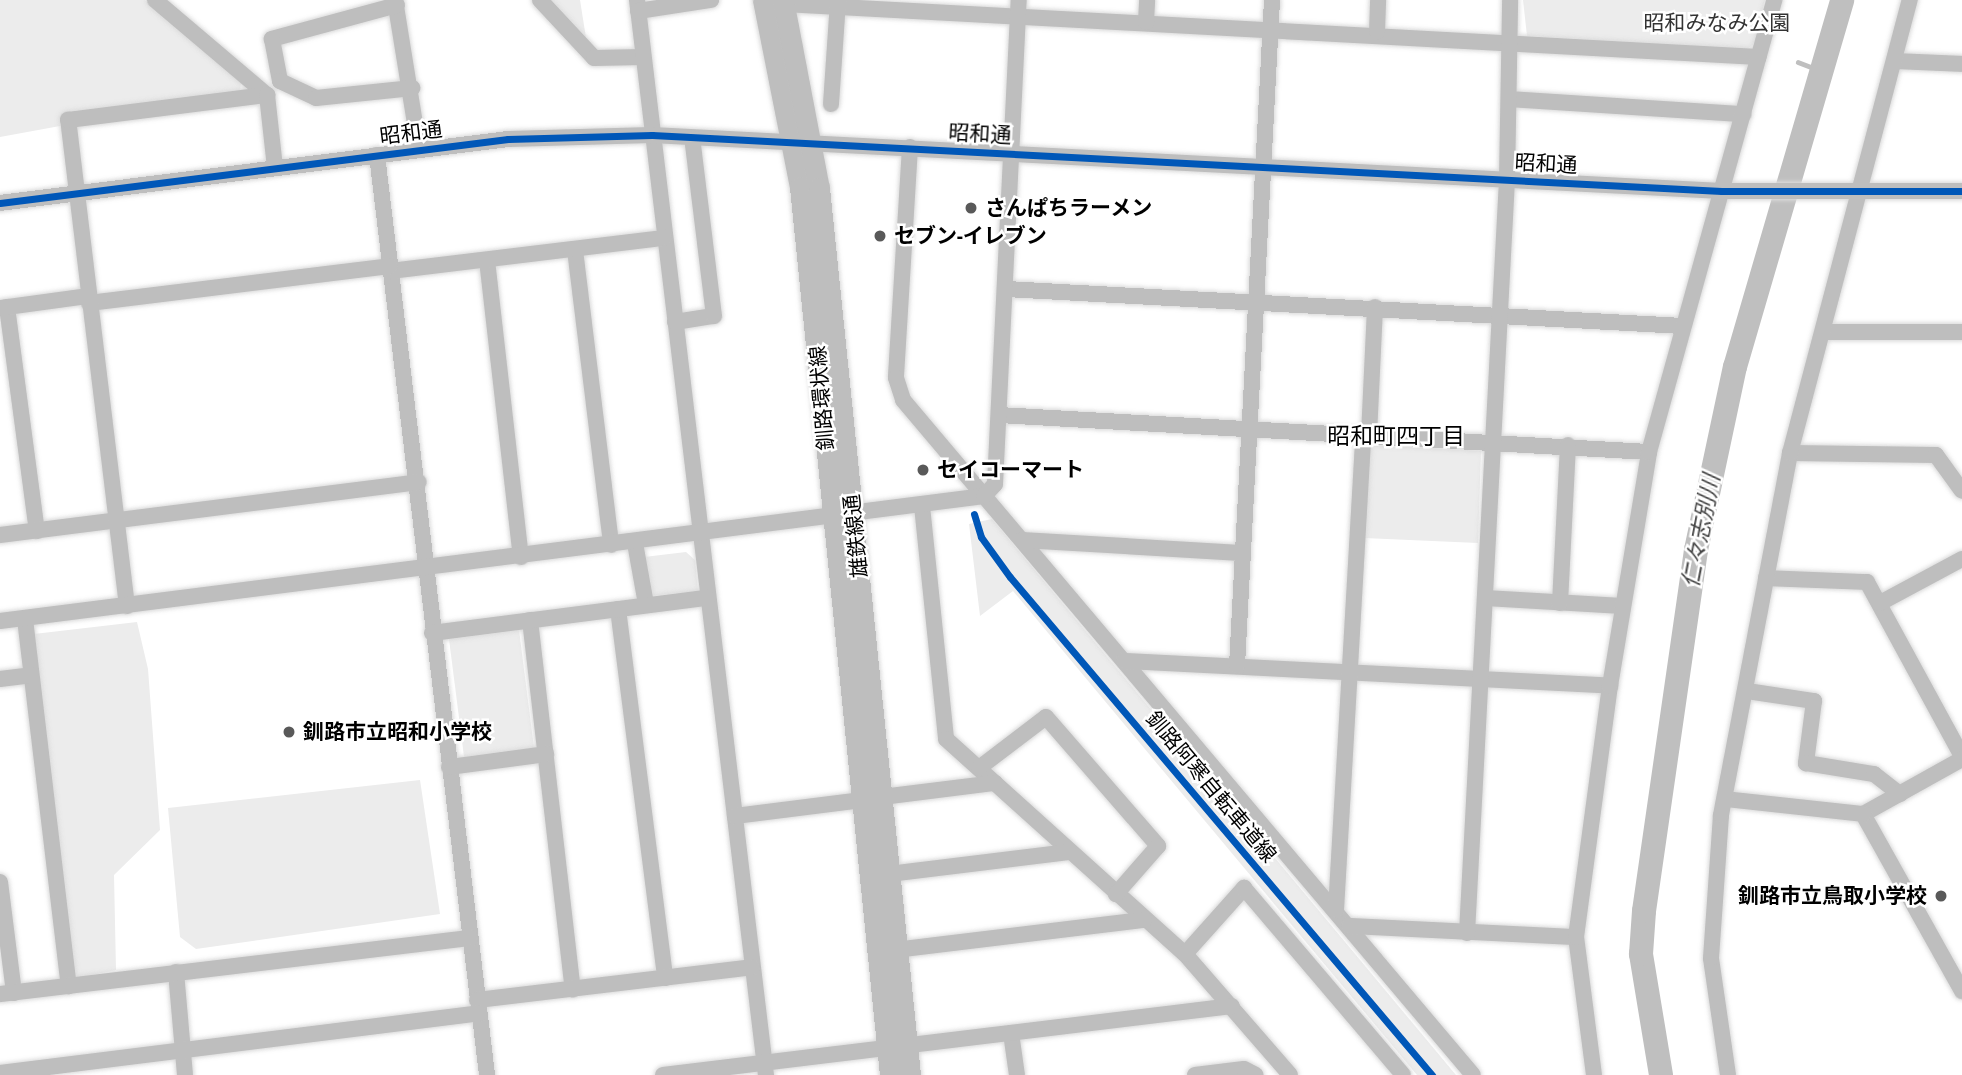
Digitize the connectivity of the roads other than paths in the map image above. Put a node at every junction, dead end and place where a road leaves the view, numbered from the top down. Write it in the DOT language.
graph roads {
  1 [pos="155,0"];
  2 [pos="540,0"];
  3 [pos="711,0"];
  4 [pos="763,0"];
  5 [pos="1147,0"];
  6 [pos="1272,0"];
  7 [pos="1378,0"];
  8 [pos="1510,0"];
  9 [pos="1774,0"];
  10 [pos="1910,0"];
  11 [pos="783,2"];
  12 [pos="396,3"];
  13 [pos="838,3"];
  14 [pos="637,5"];
  15 [pos="1018,8"];
  16 [pos="1146,22"];
  17 [pos="1270,30"];
  18 [pos="1377,32"];
  19 [pos="1510,44"];
  20 [pos="643,57"];
  21 [pos="1759,57"];
  22 [pos="1898,61"];
  23 [pos="1962,64"];
  24 [pos="412,88"];
  25 [pos="267,95"];
  26 [pos="1509,99"];
  27 [pos="831,104"];
  28 [pos="1744,114"];
  29 [pos="652,135"];
  30 [pos="692,138"];
  31 [pos="801,141"];
  32 [pos="910,147"];
  33 [pos="419,149"];
  34 [pos="1011,153"];
  35 [pos="377,155"];
  36 [pos="1261,167"];
  37 [pos="275,169"];
  38 [pos="1507,179"];
  39 [pos="1962,191"];
  40 [pos="1729,192"];
  41 [pos="1852,192"];
  42 [pos="75,194"];
  43 [pos="0,203"];
  44 [pos="664,238"];
  45 [pos="575,250"];
  46 [pos="487,260"];
  47 [pos="390,269"];
  48 [pos="1006,289"];
  49 [pos="89,299"];
  50 [pos="1255,302"];
  51 [pos="1375,307"];
  52 [pos="4,308"];
  53 [pos="1501,316"];
  54 [pos="675,322"];
  55 [pos="1683,326"];
  56 [pos="1824,332"];
  57 [pos="1962,332"];
  58 [pos="999,415"];
  59 [pos="1249,428"];
  60 [pos="1366,435"];
  61 [pos="1495,441"];
  62 [pos="1568,445"];
  63 [pos="1649,452"];
  64 [pos="1790,453"];
  65 [pos="419,482"];
  66 [pos="1962,491"];
  67 [pos="984,496"];
  68 [pos="922,506"];
  69 [pos="844,516"];
  70 [pos="118,521"];
  71 [pos="37,531"];
  72 [pos="700,534"];
  73 [pos="0,535"];
  74 [pos="1022,540"];
  75 [pos="635,543"];
  76 [pos="611,545"];
  77 [pos="1241,553"];
  78 [pos="521,557"];
  79 [pos="1962,559"];
  80 [pos="425,568"];
  81 [pos="1766,578"];
  82 [pos="707,598"];
  83 [pos="1485,598"];
  84 [pos="1560,603"];
  85 [pos="1880,603"];
  86 [pos="646,604"];
  87 [pos="127,606"];
  88 [pos="1623,606"];
  89 [pos="618,609"];
  90 [pos="25,619"];
  91 [pos="530,620"];
  92 [pos="0,621"];
  93 [pos="432,633"];
  94 [pos="1124,661"];
  95 [pos="1237,666"];
  96 [pos="1352,671"];
  97 [pos="31,675"];
  98 [pos="1482,678"];
  99 [pos="0,679"];
  100 [pos="1610,686"];
  101 [pos="1747,691"];
  102 [pos="545,754"];
  103 [pos="1962,758"];
  104 [pos="449,767"];
  105 [pos="979,768"];
  106 [pos="995,783"];
  107 [pos="1900,794"];
  108 [pos="872,799"];
  109 [pos="1725,799"];
  110 [pos="1863,814"];
  111 [pos="735,816"];
  112 [pos="1069,852"];
  113 [pos="889,874"];
  114 [pos="0,882"];
  115 [pos="1116,894"];
  116 [pos="1336,910"];
  117 [pos="1144,920"];
  118 [pos="1349,926"];
  119 [pos="1467,933"];
  120 [pos="1576,937"];
  121 [pos="470,938"];
  122 [pos="895,950"];
  123 [pos="1185,954"];
  124 [pos="752,967"];
  125 [pos="176,972"];
  126 [pos="664,978"];
  127 [pos="69,986"];
  128 [pos="573,990"];
  129 [pos="1962,991"];
  130 [pos="7,993"];
  131 [pos="1232,1006"];
  132 [pos="478,1007"];
  133 [pos="1011,1033"];
  134 [pos="897,1046"];
  135 [pos="183,1051"];
  136 [pos="765,1069"];
  137 [pos="0,1073"];
  138 [pos="185,1075"];
  139 [pos="487,1075"];
  140 [pos="663,1075"];
  141 [pos="890,1075"];
  142 [pos="910,1075"];
  143 [pos="1017,1075"];
  144 [pos="1198,1075"];
  145 [pos="1256,1075"];
  146 [pos="1290,1075"];
  147 [pos="1403,1075"];
  148 [pos="1473,1075"];
  149 [pos="1594,1075"];
  150 [pos="1728,1075"];
  1 -- 25 [label="street"];
  2 -- 20 [label="street"];
  3 -- 14 [label="street"];
  4 -- 31 [label="main road"];
  5 -- 16 [label="street"];
  6 -- 17 [label="street"];
  7 -- 18 [label="street"];
  8 -- 19 [label="street"];
  9 -- 21 [label="street"];
  10 -- 22 [label="street"];
  11 -- 13 [label="street"];
  11 -- 31 [label="main road, 雄鉄線通"];
  12 -- 24 [label="street"];
  12 -- 24 [label="street"];
  13 -- 15 [label="street"];
  13 -- 27 [label="street"];
  14 -- 20 [label="street"];
  15 -- 16 [label="street"];
  15 -- 34 [label="street"];
  16 -- 17 [label="street"];
  17 -- 18 [label="street"];
  17 -- 36 [label="street"];
  18 -- 19 [label="street"];
  19 -- 21 [label="street"];
  19 -- 26 [label="street"];
  20 -- 29 [label="street"];
  21 -- 28 [label="street"];
  22 -- 23 [label="street"];
  22 -- 41 [label="street"];
  24 -- 33 [label="street"];
  25 -- 37 [label="street"];
  25 -- 42 [label="street"];
  26 -- 28 [label="street"];
  26 -- 38 [label="street"];
  28 -- 40 [label="street"];
  29 -- 30 [label="street, 昭和通"];
  29 -- 33 [label="street, 昭和通"];
  29 -- 44 [label="street"];
  30 -- 31 [label="street, 昭和通"];
  30 -- 54 [label="street"];
  31 -- 32 [label="street, 昭和通"];
  31 -- 69 [label="main road, 雄鉄線通"];
  32 -- 34 [label="street, 昭和通"];
  32 -- 67 [label="street"];
  33 -- 35 [label="street, 昭和通"];
  34 -- 36 [label="street, 昭和通"];
  34 -- 48 [label="street"];
  35 -- 37 [label="street, 昭和通"];
  35 -- 47 [label="street"];
  36 -- 38 [label="street, 昭和通"];
  36 -- 50 [label="street"];
  37 -- 42 [label="street, 昭和通"];
  38 -- 40 [label="street, 昭和通"];
  38 -- 53 [label="street"];
  39 -- 41 [label="street, 昭和通"];
  40 -- 41 [label="street, 昭和通"];
  40 -- 55 [label="street"];
  41 -- 56 [label="street"];
  42 -- 43 [label="street, 昭和通"];
  42 -- 49 [label="street"];
  44 -- 45 [label="street"];
  44 -- 54 [label="street"];
  45 -- 46 [label="street"];
  45 -- 76 [label="street"];
  46 -- 47 [label="street"];
  46 -- 78 [label="street"];
  47 -- 49 [label="street"];
  47 -- 65 [label="street"];
  48 -- 50 [label="street"];
  48 -- 58 [label="street"];
  49 -- 52 [label="street"];
  49 -- 70 [label="street"];
  50 -- 51 [label="street"];
  50 -- 59 [label="street"];
  51 -- 53 [label="street"];
  51 -- 60 [label="street"];
  52 -- 71 [label="street"];
  53 -- 55 [label="street"];
  53 -- 61 [label="street"];
  54 -- 72 [label="street"];
  55 -- 63 [label="street"];
  56 -- 57 [label="street"];
  56 -- 64 [label="street"];
  58 -- 59 [label="street"];
  58 -- 67 [label="street"];
  59 -- 60 [label="street"];
  59 -- 77 [label="street"];
  60 -- 61 [label="street"];
  60 -- 96 [label="street"];
  61 -- 62 [label="street"];
  61 -- 83 [label="street"];
  62 -- 63 [label="street"];
  62 -- 84 [label="street"];
  63 -- 88 [label="street"];
  64 -- 66 [label="street"];
  64 -- 81 [label="street"];
  65 -- 70 [label="street"];
  65 -- 80 [label="street"];
  67 -- 68 [label="street"];
  67 -- 74 [label="street"];
  68 -- 69 [label="street"];
  68 -- 105 [label="street"];
  69 -- 72 [label="street"];
  69 -- 108 [label="main road, 雄鉄線通"];
  70 -- 71 [label="street"];
  70 -- 87 [label="street"];
  71 -- 73 [label="street"];
  72 -- 75 [label="street"];
  72 -- 82 [label="street"];
  74 -- 77 [label="street"];
  74 -- 94 [label="street"];
  75 -- 76 [label="street"];
  75 -- 86 [label="street"];
  76 -- 78 [label="street"];
  77 -- 95 [label="street"];
  78 -- 80 [label="street"];
  79 -- 85 [label="street"];
  80 -- 87 [label="street"];
  80 -- 93 [label="street"];
  81 -- 85 [label="street"];
  81 -- 101 [label="street"];
  82 -- 86 [label="street"];
  82 -- 111 [label="street"];
  83 -- 84 [label="street"];
  83 -- 98 [label="street"];
  84 -- 88 [label="street"];
  85 -- 103 [label="street"];
  86 -- 89 [label="street"];
  87 -- 90 [label="street"];
  88 -- 100 [label="street"];
  89 -- 91 [label="street"];
  89 -- 126 [label="street"];
  90 -- 92 [label="street"];
  90 -- 97 [label="street"];
  91 -- 93 [label="street"];
  91 -- 102 [label="street"];
  93 -- 104 [label="street"];
  94 -- 95 [label="street"];
  94 -- 116 [label="street"];
  95 -- 96 [label="street"];
  96 -- 98 [label="street"];
  96 -- 116 [label="street"];
  97 -- 99 [label="street"];
  97 -- 127 [label="street"];
  98 -- 100 [label="street"];
  98 -- 119 [label="street"];
  100 -- 120 [label="street"];
  101 -- 107 [label="street"];
  101 -- 109 [label="street"];
  102 -- 104 [label="street"];
  102 -- 128 [label="street"];
  103 -- 107 [label="street"];
  104 -- 121 [label="street"];
  105 -- 106 [label="street"];
  105 -- 115 [label="street"];
  106 -- 108 [label="street"];
  106 -- 112 [label="street"];
  107 -- 110 [label="street"];
  108 -- 111 [label="street"];
  108 -- 113 [label="main road, 雄鉄線通"];
  108 -- 134 [label="main road, 雄鉄線通"];
  109 -- 110 [label="street"];
  109 -- 150 [label="street"];
  110 -- 129 [label="street"];
  111 -- 124 [label="street"];
  112 -- 113 [label="street"];
  112 -- 115 [label="street"];
  113 -- 122 [label="main road, 雄鉄線通"];
  114 -- 130 [label="street"];
  115 -- 117 [label="street"];
  116 -- 118 [label="street"];
  117 -- 122 [label="street"];
  117 -- 123 [label="street"];
  118 -- 119 [label="street"];
  118 -- 148 [label="street"];
  119 -- 120 [label="street"];
  120 -- 149 [label="street"];
  121 -- 125 [label="street"];
  121 -- 132 [label="street"];
  122 -- 134 [label="main road, 雄鉄線通"];
  123 -- 131 [label="street"];
  123 -- 147 [label="street"];
  124 -- 126 [label="street"];
  124 -- 136 [label="street"];
  125 -- 127 [label="street"];
  125 -- 135 [label="street"];
  126 -- 128 [label="street"];
  127 -- 130 [label="street"];
  128 -- 132 [label="street"];
  131 -- 133 [label="street"];
  131 -- 146 [label="street"];
  132 -- 135 [label="street"];
  132 -- 139 [label="street"];
  133 -- 134 [label="street"];
  133 -- 143 [label="street"];
  134 -- 136 [label="street"];
  134 -- 141 [label="main road, 雄鉄線通"];
  134 -- 142 [label="main road, 雄鉄線通"];
  135 -- 137 [label="street"];
  135 -- 138 [label="street"];
  136 -- 140 [label="street"];
  144 -- 145 [label="street"];
}
